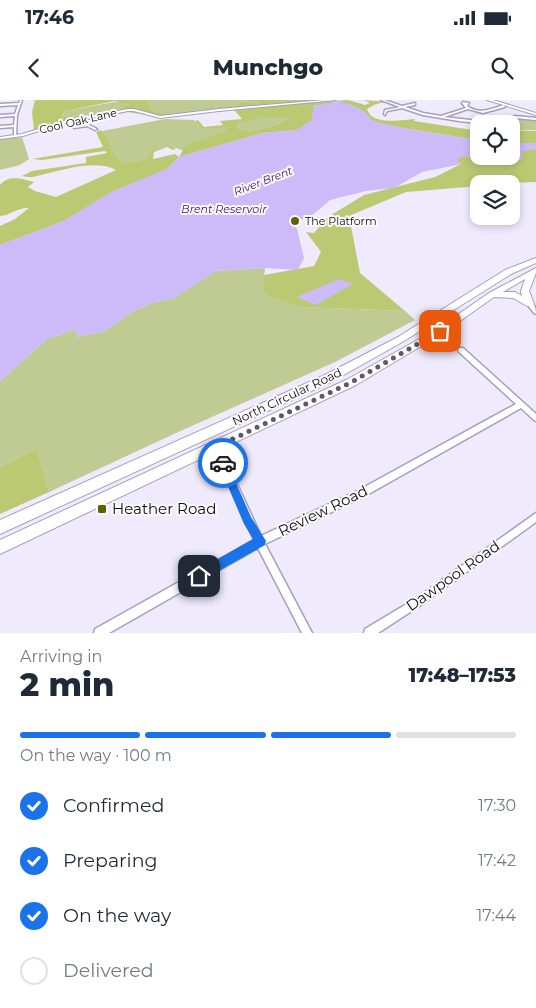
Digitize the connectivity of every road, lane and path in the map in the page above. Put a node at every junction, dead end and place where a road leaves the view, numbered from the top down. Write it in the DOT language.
graph roads {
  1 [pos="335,100"];
  2 [pos="382,100"];
  3 [pos="489,100"];
  4 [pos="494,100"];
  5 [pos="327,101"];
  6 [pos="20,102"];
  7 [pos="414,104"];
  8 [pos="0,105"];
  9 [pos="400,106"];
  10 [pos="504,106"];
  11 [pos="513,106"];
  12 [pos="536,113"];
  13 [pos="385,114"];
  14 [pos="16,115"];
  15 [pos="0,116"];
  16 [pos="440,118"];
  17 [pos="536,119"];
  18 [pos="67,122"];
  19 [pos="16,126"];
  20 [pos="0,127"];
  21 [pos="96,129"];
  22 [pos="16,136"];
  23 [pos="0,138"];
  24 [pos="536,260"];
  25 [pos="534,271"];
  26 [pos="492,295"];
  27 [pos="530,304"];
  28 [pos="536,312"];
  29 [pos="461,350"];
  30 [pos="521,405"];
  31 [pos="536,418"];
  32 [pos="216,447"];
  33 [pos="536,517"];
  34 [pos="0,527"];
  35 [pos="261,541"];
  36 [pos="0,547"];
  37 [pos="99,633"];
  38 [pos="307,633"];
  39 [pos="369,633"];
  1 -- 5 [label="street, Cool Oak Lane"];
  2 -- 9 [label="street"];
  3 -- 11 [label="main road"];
  4 -- 11 [label="main road"];
  5 -- 18 [label="street, Cool Oak Lane"];
  6 -- 8 [label="street"];
  6 -- 14 [label="street"];
  7 -- 9 [label="street"];
  9 -- 13 [label="street"];
  9 -- 16 [label="street"];
  10 -- 16 [label="street"];
  11 -- 12 [label="main road"];
  14 -- 15 [label="street"];
  14 -- 19 [label="street"];
  16 -- 17 [label="street"];
  18 -- 21 [label="street"];
  18 -- 22 [label="street, Cool Oak Lane"];
  19 -- 20 [label="street"];
  19 -- 22 [label="street"];
  22 -- 23 [label="street, Cool Oak Lane"];
  24 -- 34 [label="main road, North Circular Road"];
  25 -- 26 [label="main road, North Circular Road"];
  25 -- 27 [label="main road"];
  26 -- 27 [label="main road"];
  26 -- 32 [label="main road, North Circular Road"];
  27 -- 28 [label="street"];
  29 -- 30 [label="street"];
  30 -- 31 [label="street"];
  30 -- 35 [label="street, Review Road"];
  32 -- 35 [label="street"];
  32 -- 36 [label="main road, North Circular Road"];
  33 -- 39 [label="street, Dawpool Road"];
  35 -- 37 [label="street, Review Road"];
  35 -- 38 [label="street"];
}
